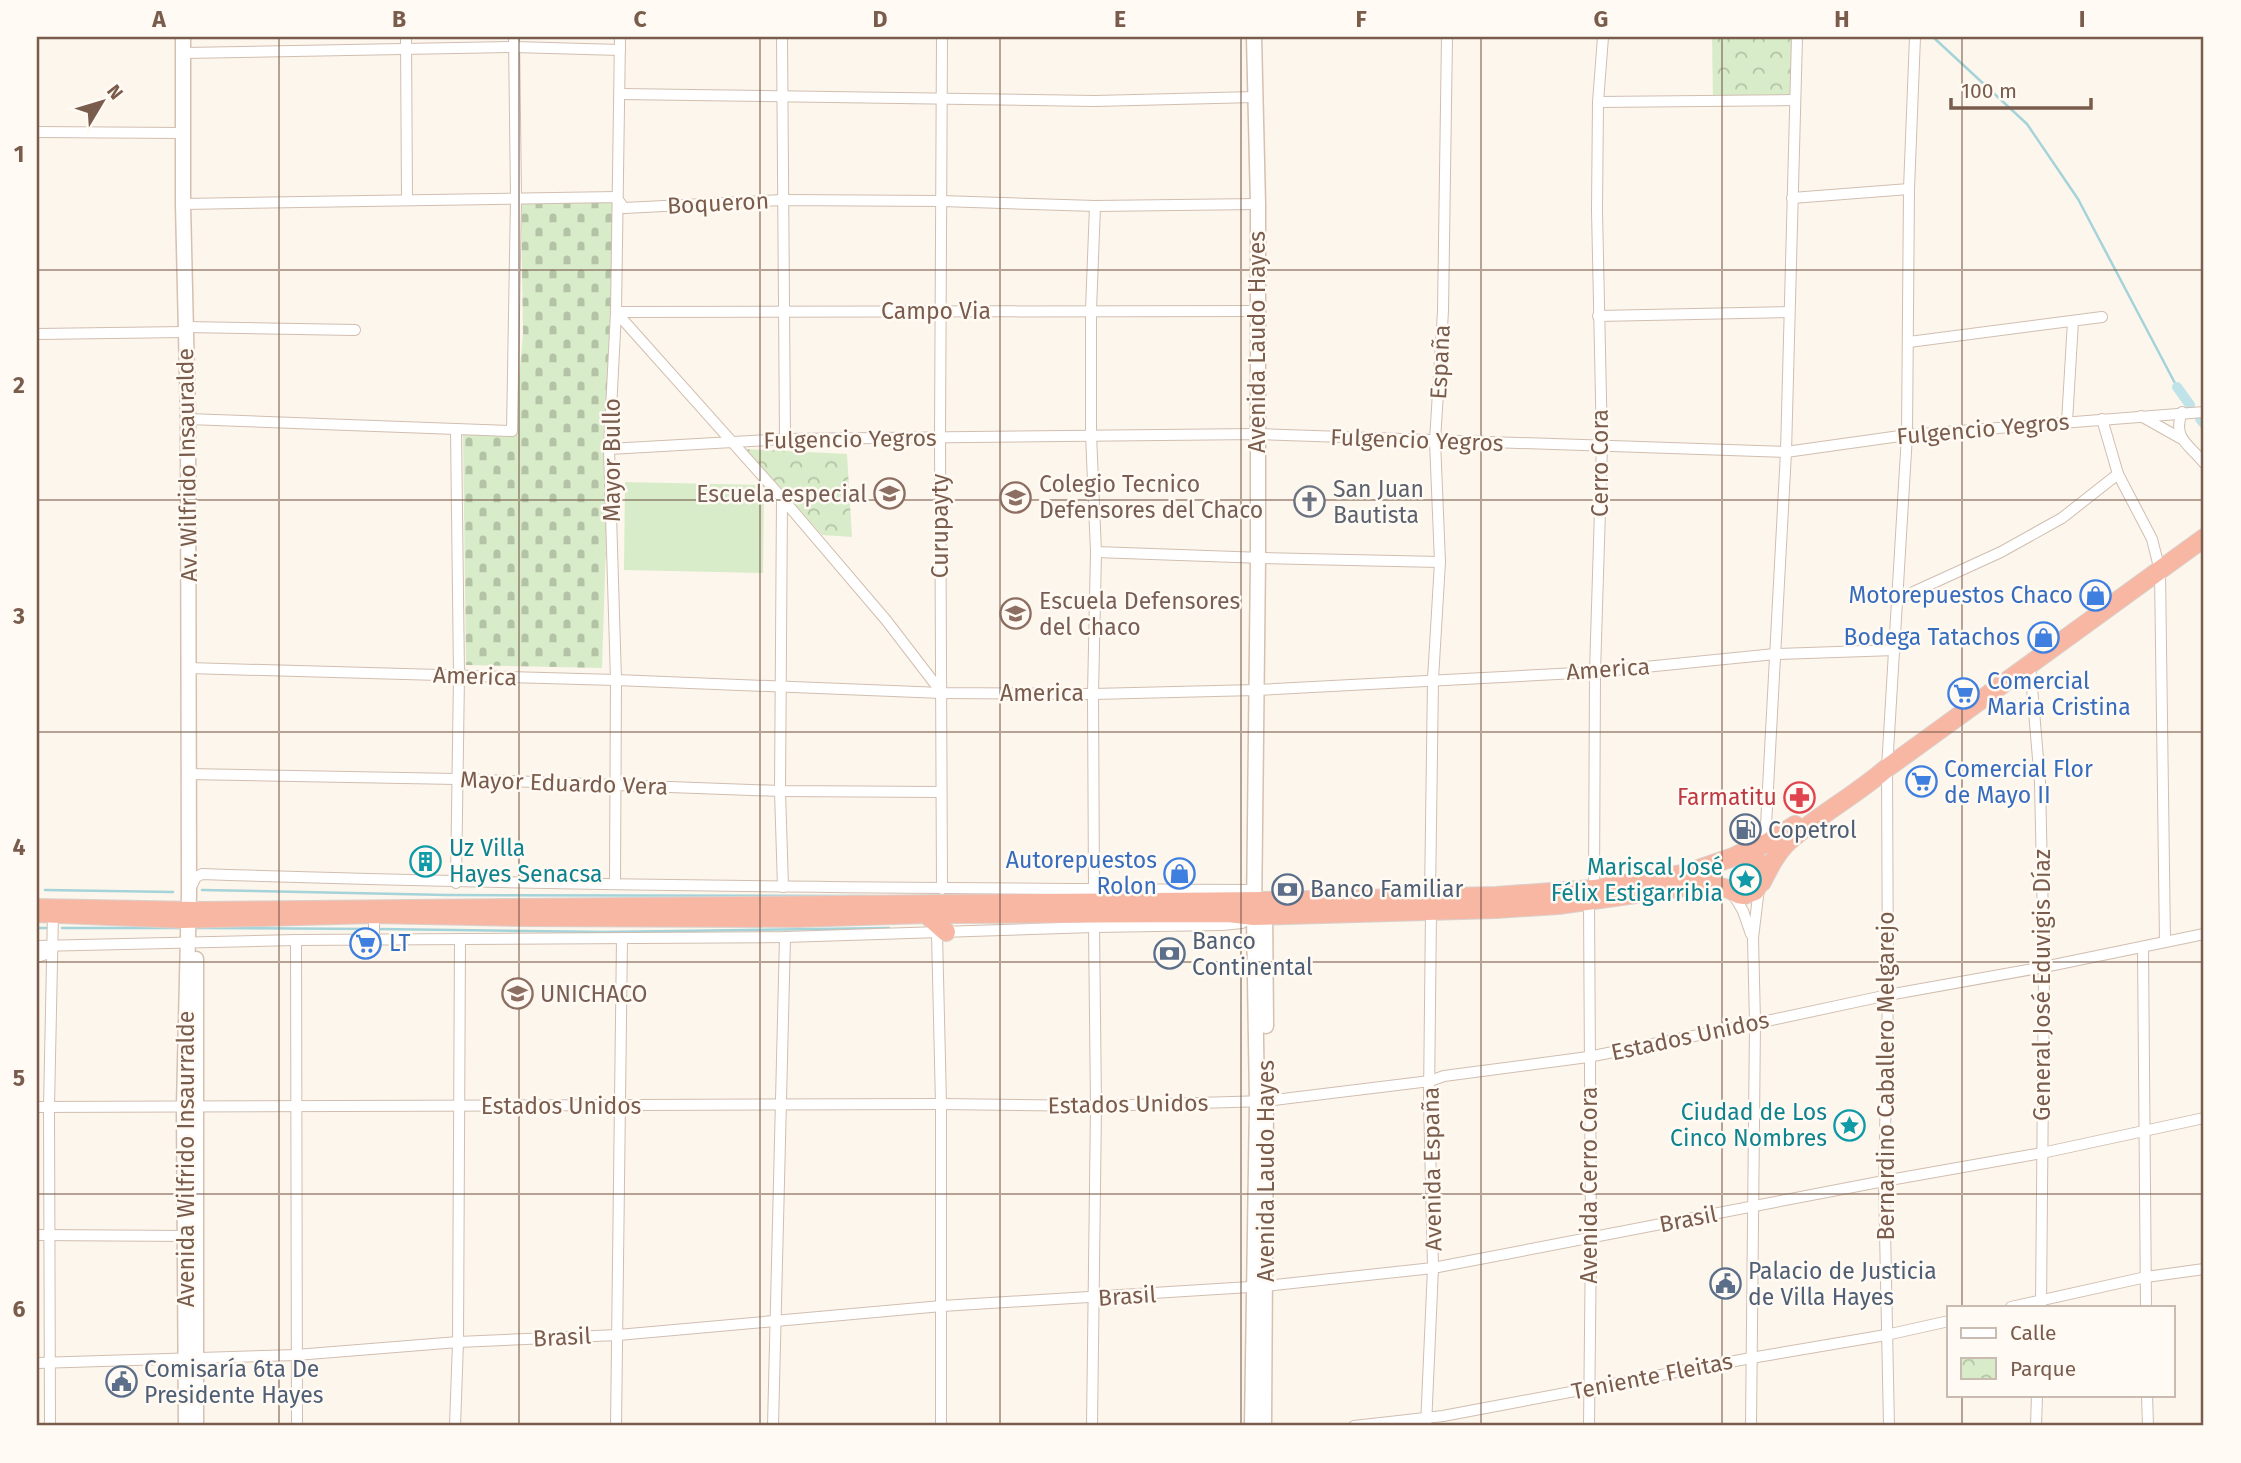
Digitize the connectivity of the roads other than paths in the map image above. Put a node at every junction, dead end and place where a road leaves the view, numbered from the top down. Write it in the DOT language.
graph roads {
  1 [pos="183,37"];
  2 [pos="189,37"];
  3 [pos="406,37"];
  4 [pos="620,37"];
  5 [pos="782,37"];
  6 [pos="942,37"];
  7 [pos="1254,37"];
  8 [pos="1447,37"];
  9 [pos="1603,37"];
  10 [pos="1797,37"];
  11 [pos="1915,37"];
  12 [pos="514,42"];
  13 [pos="406,48"];
  14 [pos="620,50"];
  15 [pos="186,52"];
  16 [pos="620,94"];
  17 [pos="1255,96"];
  18 [pos="783,98"];
  19 [pos="942,98"];
  20 [pos="1795,100"];
  21 [pos="1598,102"];
  22 [pos="37,132"];
  23 [pos="183,133"];
  24 [pos="1909,189"];
  25 [pos="616,197"];
  26 [pos="516,198"];
  27 [pos="1792,198"];
  28 [pos="407,200"];
  29 [pos="783,200"];
  30 [pos="942,201"];
  31 [pos="186,204"];
  32 [pos="1258,204"];
  33 [pos="1095,206"];
  34 [pos="1091,310"];
  35 [pos="940,311"];
  36 [pos="1257,311"];
  37 [pos="616,312"];
  38 [pos="783,312"];
  39 [pos="1788,312"];
  40 [pos="1598,316"];
  41 [pos="2102,317"];
  42 [pos="2073,321"];
  43 [pos="187,329"];
  44 [pos="355,330"];
  45 [pos="37,334"];
  46 [pos="1909,342"];
  47 [pos="2182,412"];
  48 [pos="2204,412"];
  49 [pos="2140,416"];
  50 [pos="2102,419"];
  51 [pos="190,420"];
  52 [pos="2067,422"];
  53 [pos="456,430"];
  54 [pos="1091,434"];
  55 [pos="1259,434"];
  56 [pos="1907,435"];
  57 [pos="940,438"];
  58 [pos="2180,438"];
  59 [pos="785,439"];
  60 [pos="1435,441"];
  61 [pos="731,442"];
  62 [pos="1602,445"];
  63 [pos="609,449"];
  64 [pos="1786,452"];
  65 [pos="2204,463"];
  66 [pos="2118,474"];
  67 [pos="782,498"];
  68 [pos="2204,538"];
  69 [pos="1096,552"];
  70 [pos="1260,558"];
  71 [pos="1440,562"];
  72 [pos="2160,571"];
  73 [pos="1898,599"];
  74 [pos="1895,650"];
  75 [pos="1774,654"];
  76 [pos="2030,664"];
  77 [pos="190,668"];
  78 [pos="1595,671"];
  79 [pos="460,675"];
  80 [pos="1433,679"];
  81 [pos="616,680"];
  82 [pos="782,687"];
  83 [pos="1260,690"];
  84 [pos="942,693"];
  85 [pos="1093,694"];
  86 [pos="1887,768"];
  87 [pos="190,774"];
  88 [pos="457,779"];
  89 [pos="616,786"];
  90 [pos="780,791"];
  91 [pos="940,792"];
  92 [pos="1765,844"];
  93 [pos="1734,857"];
  94 [pos="196,877"];
  95 [pos="456,883"];
  96 [pos="615,883"];
  97 [pos="1761,884"];
  98 [pos="783,887"];
  99 [pos="942,889"];
  100 [pos="1094,890"];
  101 [pos="1730,891"];
  102 [pos="189,893"];
  103 [pos="1591,896"];
  104 [pos="1430,904"];
  105 [pos="1259,905"];
  106 [pos="42,912"];
  107 [pos="926,914"];
  108 [pos="192,915"];
  109 [pos="1094,927"];
  110 [pos="374,928"];
  111 [pos="519,929"];
  112 [pos="942,933"];
  113 [pos="2204,934"];
  114 [pos="785,937"];
  115 [pos="1752,938"];
  116 [pos="460,939"];
  117 [pos="622,939"];
  118 [pos="296,940"];
  119 [pos="2165,942"];
  120 [pos="192,944"];
  121 [pos="37,946"];
  122 [pos="2143,948"];
  123 [pos="52,949"];
  124 [pos="37,957"];
  125 [pos="2044,967"];
  126 [pos="1888,995"];
  127 [pos="1755,1022"];
  128 [pos="1588,1057"];
  129 [pos="1430,1081"];
  130 [pos="1261,1101"];
  131 [pos="941,1104"];
  132 [pos="780,1105"];
  133 [pos="460,1106"];
  134 [pos="620,1106"];
  135 [pos="1096,1106"];
  136 [pos="37,1107"];
  137 [pos="49,1107"];
  138 [pos="190,1107"];
  139 [pos="296,1108"];
  140 [pos="2204,1118"];
  141 [pos="2144,1130"];
  142 [pos="2042,1153"];
  143 [pos="1884,1181"];
  144 [pos="1753,1206"];
  145 [pos="37,1235"];
  146 [pos="51,1235"];
  147 [pos="191,1236"];
  148 [pos="1591,1238"];
  149 [pos="1433,1268"];
  150 [pos="2204,1269"];
  151 [pos="2146,1277"];
  152 [pos="1259,1287"];
  153 [pos="1093,1298"];
  154 [pos="2041,1304"];
  155 [pos="942,1306"];
  156 [pos="2021,1306"];
  157 [pos="2146,1306"];
  158 [pos="776,1320"];
  159 [pos="1947,1321"];
  160 [pos="618,1335"];
  161 [pos="1886,1335"];
  162 [pos="458,1342"];
  163 [pos="296,1355"];
  164 [pos="1751,1357"];
  165 [pos="190,1359"];
  166 [pos="37,1363"];
  167 [pos="51,1363"];
  168 [pos="1588,1388"];
  169 [pos="2038,1396"];
  170 [pos="2147,1396"];
  171 [pos="1426,1422"];
  172 [pos="50,1426"];
  173 [pos="186,1426"];
  174 [pos="196,1426"];
  175 [pos="297,1426"];
  176 [pos="455,1426"];
  177 [pos="616,1426"];
  178 [pos="774,1426"];
  179 [pos="941,1426"];
  180 [pos="1092,1426"];
  181 [pos="1252,1426"];
  182 [pos="1264,1426"];
  183 [pos="1354,1426"];
  184 [pos="1589,1426"];
  185 [pos="1751,1426"];
  186 [pos="1889,1426"];
  187 [pos="2036,1426"];
  188 [pos="2148,1426"];
  1 -- 15 [label="street, Av. Wilfrido Insauralde"];
  2 -- 15 [label="street"];
  3 -- 13 [label="street"];
  4 -- 14 [label="street, Mayor Bullo"];
  5 -- 18 [label="street"];
  6 -- 19 [label="street, Curupayty"];
  7 -- 17 [label="street, Avenida Laudo Hayes"];
  8 -- 60 [label="street, España"];
  9 -- 21 [label="street, Cerro Cora"];
  10 -- 20 [label="street"];
  11 -- 24 [label="street, Bernardino Caballero Melgarejo"];
  12 -- 13 [label="street"];
  12 -- 14 [label="street"];
  12 -- 26 [label="street"];
  13 -- 15 [label="street"];
  13 -- 28 [label="street"];
  14 -- 16 [label="street, Mayor Bullo"];
  15 -- 23 [label="street, Av. Wilfrido Insauralde"];
  15 -- 31 [label="street"];
  16 -- 18 [label="street"];
  16 -- 25 [label="street, Mayor Bullo"];
  17 -- 19 [label="street"];
  17 -- 32 [label="street, Avenida Laudo Hayes"];
  18 -- 19 [label="street"];
  18 -- 29 [label="street"];
  19 -- 30 [label="street, Curupayty"];
  20 -- 21 [label="street"];
  20 -- 27 [label="street"];
  21 -- 40 [label="street, Cerro Cora"];
  22 -- 23 [label="street"];
  23 -- 31 [label="street, Av. Wilfrido Insauralde"];
  24 -- 27 [label="street"];
  24 -- 46 [label="street, Bernardino Caballero Melgarejo"];
  25 -- 26 [label="street, Boqueron"];
  25 -- 29 [label="street, Boqueron"];
  25 -- 37 [label="street, Mayor Bullo"];
  26 -- 28 [label="street, Boqueron"];
  26 -- 53 [label="street"];
  27 -- 39 [label="street"];
  28 -- 31 [label="street, Boqueron"];
  29 -- 30 [label="street, Boqueron"];
  29 -- 38 [label="street"];
  30 -- 33 [label="street, Boqueron"];
  30 -- 35 [label="street, Curupayty"];
  31 -- 43 [label="street, Av. Wilfrido Insauralde"];
  32 -- 33 [label="street, Boqueron"];
  32 -- 36 [label="street, Avenida Laudo Hayes"];
  33 -- 34 [label="street"];
  34 -- 35 [label="street, Campo Via"];
  34 -- 36 [label="street, Campo Via"];
  34 -- 54 [label="street"];
  35 -- 38 [label="street, Campo Via"];
  35 -- 57 [label="street, Curupayty"];
  36 -- 55 [label="street, Avenida Laudo Hayes"];
  37 -- 38 [label="street, Campo Via"];
  37 -- 61 [label="street"];
  37 -- 63 [label="street, Mayor Bullo"];
  38 -- 59 [label="street"];
  39 -- 40 [label="street"];
  39 -- 64 [label="street"];
  40 -- 62 [label="street, Cerro Cora"];
  41 -- 42 [label="street"];
  42 -- 46 [label="street"];
  42 -- 52 [label="street"];
  43 -- 44 [label="street"];
  43 -- 45 [label="street"];
  43 -- 51 [label="street, Av. Wilfrido Insauralde"];
  46 -- 56 [label="street, Bernardino Caballero Melgarejo"];
  47 -- 48 [label="street, Fulgencio Yegros"];
  47 -- 49 [label="street, Fulgencio Yegros"];
  47 -- 58 [label="street"];
  49 -- 50 [label="street, Fulgencio Yegros"];
  49 -- 58 [label="street"];
  50 -- 52 [label="street, Fulgencio Yegros"];
  50 -- 66 [label="street"];
  51 -- 53 [label="street"];
  51 -- 77 [label="street, Av. Wilfrido Insauralde"];
  52 -- 56 [label="street, Fulgencio Yegros"];
  53 -- 79 [label="street"];
  54 -- 55 [label="street, Fulgencio Yegros"];
  54 -- 57 [label="street, Fulgencio Yegros"];
  54 -- 69 [label="street"];
  55 -- 60 [label="street, Fulgencio Yegros"];
  55 -- 70 [label="street, Avenida Laudo Hayes"];
  56 -- 64 [label="street, Fulgencio Yegros"];
  56 -- 73 [label="street, Bernardino Caballero Melgarejo"];
  57 -- 59 [label="street, Fulgencio Yegros"];
  57 -- 84 [label="street, Curupayty"];
  58 -- 65 [label="street"];
  59 -- 61 [label="street, Fulgencio Yegros"];
  60 -- 62 [label="street, Fulgencio Yegros"];
  60 -- 71 [label="street, España"];
  61 -- 63 [label="street, Fulgencio Yegros"];
  61 -- 67 [label="street"];
  62 -- 64 [label="street, Fulgencio Yegros"];
  62 -- 78 [label="street, Cerro Cora"];
  63 -- 81 [label="street, Mayor Bullo"];
  64 -- 75 [label="street"];
  66 -- 72 [label="street"];
  66 -- 73 [label="street"];
  67 -- 82 [label="street"];
  67 -- 84 [label="street"];
  68 -- 72 [label="highway"];
  69 -- 70 [label="street"];
  69 -- 85 [label="street"];
  70 -- 71 [label="street"];
  70 -- 83 [label="street, Avenida Laudo Hayes"];
  71 -- 80 [label="street, España"];
  72 -- 76 [label="highway"];
  72 -- 119 [label="street"];
  73 -- 74 [label="street, Bernardino Caballero Melgarejo"];
  74 -- 75 [label="street, America"];
  74 -- 86 [label="street, Bernardino Caballero Melgarejo"];
  75 -- 78 [label="street, America"];
  75 -- 92 [label="street"];
  76 -- 86 [label="highway"];
  76 -- 125 [label="street, General José Eduvigis Díaz"];
  77 -- 79 [label="street, America"];
  77 -- 87 [label="street, Av. Wilfrido Insauralde"];
  78 -- 80 [label="street, America"];
  78 -- 103 [label="street, Cerro Cora"];
  79 -- 81 [label="street, America"];
  79 -- 88 [label="street"];
  80 -- 83 [label="street, America"];
  80 -- 104 [label="street, España"];
  81 -- 82 [label="street, America"];
  81 -- 89 [label="street, Mayor Bullo"];
  82 -- 84 [label="street, America"];
  82 -- 90 [label="street"];
  83 -- 85 [label="street, America"];
  83 -- 105 [label="street, Avenida Laudo Hayes"];
  84 -- 85 [label="street, America"];
  84 -- 91 [label="street, Curupayty"];
  85 -- 100 [label="street"];
  86 -- 92 [label="highway"];
  86 -- 97 [label="highway"];
  86 -- 126 [label="street, Bernardino Caballero Melgarejo"];
  87 -- 88 [label="street, Mayor Eduardo Vera"];
  87 -- 94 [label="street"];
  87 -- 102 [label="street, Av. Wilfrido Insauralde"];
  88 -- 89 [label="street, Mayor Eduardo Vera"];
  88 -- 95 [label="street"];
  89 -- 90 [label="street, Mayor Eduardo Vera"];
  89 -- 96 [label="street, Mayor Bullo"];
  90 -- 91 [label="street, Mayor Eduardo Vera"];
  90 -- 98 [label="street"];
  91 -- 99 [label="street, Curupayty"];
  92 -- 93 [label="highway"];
  93 -- 97 [label="highway"];
  93 -- 101 [label="highway"];
  93 -- 103 [label="highway"];
  94 -- 95 [label="street"];
  94 -- 102 [label="street"];
  94 -- 108 [label="street"];
  95 -- 96 [label="street"];
  96 -- 98 [label="street"];
  97 -- 101 [label="highway"];
  97 -- 115 [label="street"];
  98 -- 99 [label="street"];
  99 -- 100 [label="street"];
  100 -- 105 [label="street"];
  101 -- 103 [label="highway"];
  101 -- 115 [label="street"];
  102 -- 108 [label="street, Avenida Wilfrido Insaurralde"];
  103 -- 104 [label="highway"];
  103 -- 128 [label="street, Avenida Cerro Cora"];
  104 -- 105 [label="highway"];
  104 -- 129 [label="street, Avenida España"];
  105 -- 107 [label="highway"];
  105 -- 108 [label="highway"];
  105 -- 109 [label="street"];
  105 -- 130 [label="street, Avenida Laudo Hayes"];
  106 -- 108 [label="highway"];
  106 -- 123 [label="street"];
  107 -- 111 [label="highway"];
  107 -- 112 [label="highway"];
  108 -- 110 [label="highway"];
  108 -- 120 [label="street, Avenida Wilfrido Insaurralde"];
  109 -- 112 [label="street"];
  109 -- 135 [label="street"];
  110 -- 111 [label="highway"];
  110 -- 116 [label="street"];
  110 -- 118 [label="street"];
  111 -- 116 [label="street"];
  111 -- 117 [label="street"];
  112 -- 114 [label="street"];
  112 -- 131 [label="street"];
  113 -- 119 [label="street, Estados Unidos"];
  114 -- 117 [label="street"];
  114 -- 132 [label="street"];
  115 -- 127 [label="street"];
  116 -- 133 [label="street"];
  117 -- 134 [label="street"];
  118 -- 120 [label="street"];
  118 -- 139 [label="street"];
  119 -- 122 [label="street, Estados Unidos"];
  120 -- 123 [label="street"];
  120 -- 138 [label="street, Avenida Wilfrido Insaurralde"];
  120 -- 138 [label="street, Avenida Wilfrido Insaurralde"];
  121 -- 123 [label="street"];
  122 -- 125 [label="street, Estados Unidos"];
  122 -- 141 [label="street"];
  123 -- 124 [label="street"];
  123 -- 137 [label="street"];
  125 -- 126 [label="street, Estados Unidos"];
  125 -- 142 [label="street, General José Eduvigis Díaz"];
  126 -- 127 [label="street, Estados Unidos"];
  126 -- 143 [label="street, Bernardino Caballero Melgarejo"];
  127 -- 128 [label="street, Estados Unidos"];
  127 -- 144 [label="street"];
  128 -- 129 [label="street, Estados Unidos"];
  128 -- 148 [label="street, Avenida Cerro Cora"];
  129 -- 130 [label="street, Estados Unidos"];
  129 -- 149 [label="street, Avenida España"];
  130 -- 135 [label="street, Estados Unidos"];
  130 -- 152 [label="street, Avenida Laudo Hayes"];
  131 -- 132 [label="street, Estados Unidos"];
  131 -- 135 [label="street, Estados Unidos"];
  131 -- 155 [label="street"];
  132 -- 134 [label="street, Estados Unidos"];
  132 -- 158 [label="street"];
  133 -- 134 [label="street, Estados Unidos"];
  133 -- 139 [label="street, Estados Unidos"];
  133 -- 162 [label="street"];
  134 -- 160 [label="street"];
  135 -- 153 [label="street"];
  136 -- 137 [label="street, Estados Unidos"];
  137 -- 138 [label="street, Estados Unidos"];
  137 -- 146 [label="street"];
  138 -- 139 [label="street, Estados Unidos"];
  138 -- 147 [label="street, Avenida Wilfrido Insaurralde"];
  139 -- 163 [label="street"];
  140 -- 141 [label="street, Brasil"];
  141 -- 142 [label="street, Brasil"];
  141 -- 151 [label="street"];
  142 -- 143 [label="street, Brasil"];
  142 -- 154 [label="street, General José Eduvigis Díaz"];
  143 -- 144 [label="street, Brasil"];
  143 -- 161 [label="street, Bernardino Caballero Melgarejo"];
  144 -- 148 [label="street, Brasil"];
  144 -- 164 [label="street"];
  145 -- 146 [label="street"];
  146 -- 147 [label="street"];
  146 -- 167 [label="street"];
  147 -- 165 [label="street, Avenida Wilfrido Insaurralde"];
  148 -- 149 [label="street, Brasil"];
  148 -- 168 [label="street, Avenida Cerro Cora"];
  149 -- 152 [label="street, Brasil"];
  149 -- 171 [label="street, Avenida España"];
  150 -- 151 [label="street"];
  151 -- 154 [label="street"];
  151 -- 157 [label="street"];
  152 -- 153 [label="street, Brasil"];
  152 -- 181 [label="street, Avenida Laudo Hayes"];
  152 -- 182 [label="street, Avenida Laudo Hayes"];
  153 -- 155 [label="street, Brasil"];
  153 -- 180 [label="street"];
  154 -- 156 [label="street"];
  155 -- 158 [label="street, Brasil"];
  155 -- 179 [label="street"];
  158 -- 160 [label="street, Brasil"];
  158 -- 178 [label="street"];
  159 -- 161 [label="street, Teniente Fleitas"];
  160 -- 162 [label="street, Brasil"];
  160 -- 177 [label="street"];
  161 -- 164 [label="street, Teniente Fleitas"];
  161 -- 186 [label="street, Bernardino Caballero Melgarejo"];
  162 -- 163 [label="street, Brasil"];
  162 -- 176 [label="street"];
  163 -- 165 [label="street, Brasil"];
  163 -- 175 [label="street"];
  164 -- 168 [label="street, Teniente Fleitas"];
  164 -- 185 [label="street"];
  165 -- 167 [label="street, Brasil"];
  165 -- 173 [label="street, Avenida Wilfrido Insaurralde"];
  165 -- 174 [label="street, Avenida Wilfrido Insaurralde"];
  166 -- 167 [label="street, Brasil"];
  167 -- 172 [label="street"];
  168 -- 171 [label="street, Teniente Fleitas"];
  168 -- 184 [label="street, Avenida Cerro Cora"];
  169 -- 187 [label="street"];
  170 -- 188 [label="street"];
  171 -- 183 [label="street, Teniente Fleitas"];
}
